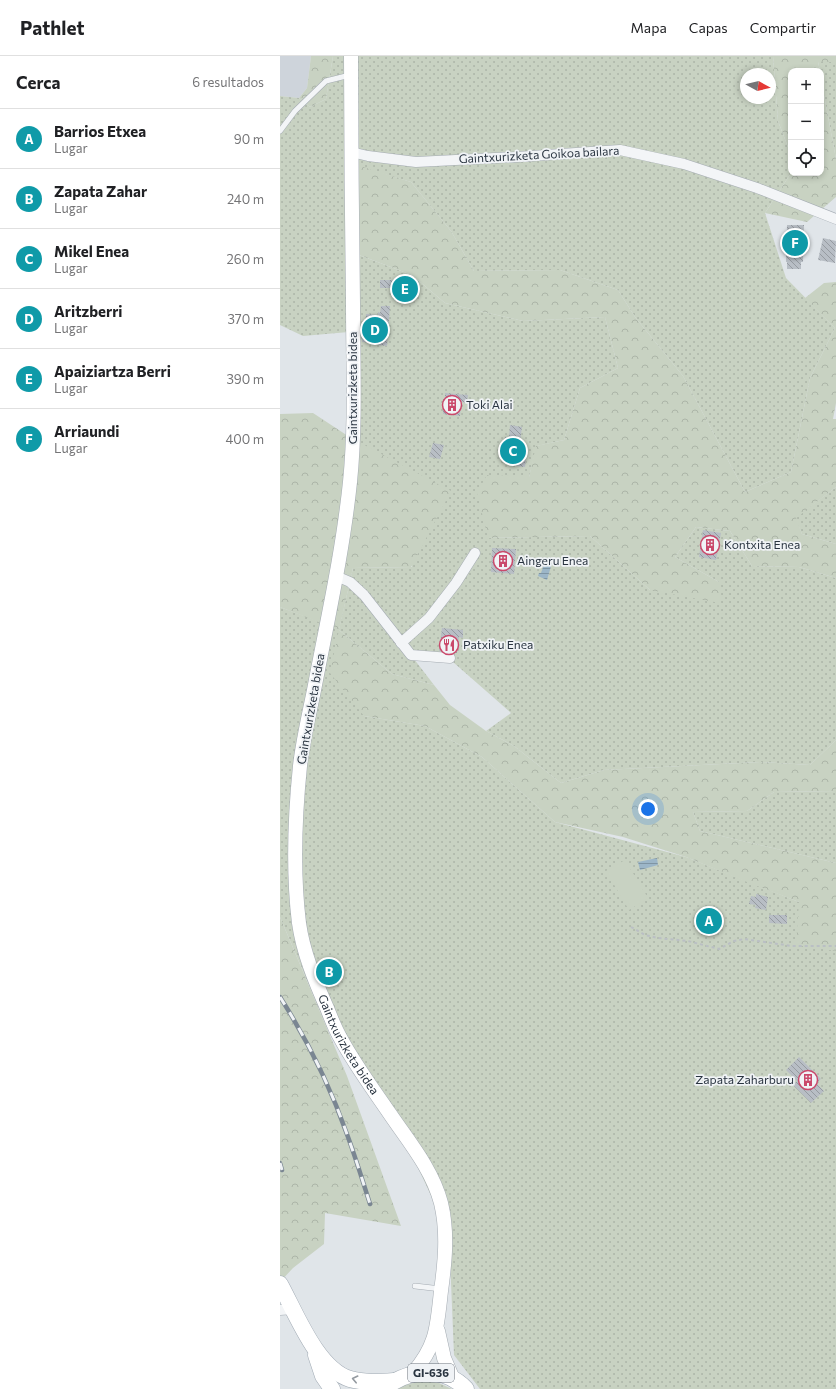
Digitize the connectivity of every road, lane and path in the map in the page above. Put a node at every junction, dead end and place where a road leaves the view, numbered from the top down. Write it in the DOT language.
graph roads {
  1 [pos="351,56"];
  2 [pos="351,75"];
  3 [pos="280,131"];
  4 [pos="351,152"];
  5 [pos="836,219"];
  6 [pos="475,553"];
  7 [pos="336,576"];
  8 [pos="401,643"];
  9 [pos="450,658"];
  10 [pos="631,927"];
  11 [pos="836,946"];
  12 [pos="280,1284"];
  13 [pos="415,1286"];
  14 [pos="442,1290"];
  15 [pos="287,1310"];
  16 [pos="437,1326"];
  17 [pos="314,1347"];
  18 [pos="412,1374"];
  19 [pos="453,1379"];
  20 [pos="389,1385"];
  21 [pos="332,1389"];
  22 [pos="466,1389"];
  1 -- 2 [label="main road, Gaintxurizketa bidea"];
  2 -- 3 [label="lane"];
  2 -- 4 [label="main road, Gaintxurizketa bidea"];
  4 -- 5 [label="street, Gaintxurizketa Goikoa bailara"];
  4 -- 7 [label="main road, Gaintxurizketa bidea"];
  6 -- 8 [label="street"];
  7 -- 8 [label="street"];
  7 -- 14 [label="main road, Gaintxurizketa bidea"];
  8 -- 9 [label="street"];
  10 -- 11 [label="path"];
  12 -- 15 [label="main road, GI-636"];
  13 -- 14 [label="lane"];
  14 -- 16 [label="main road, Gaintxurizketa bidea"];
  15 -- 17 [label="main road, GI-636"];
  16 -- 18 [label="main road"];
  16 -- 19 [label="main road"];
  20 -- 17 [label="main road, GI-636, one-way"];
  17 -- 21 [label="main road, GI-636"];
  18 -- 19 [label="main road, GI-636"];
  18 -- 20 [label="main road, GI-636"];
  19 -- 22 [label="main road, GI-636"];
}
